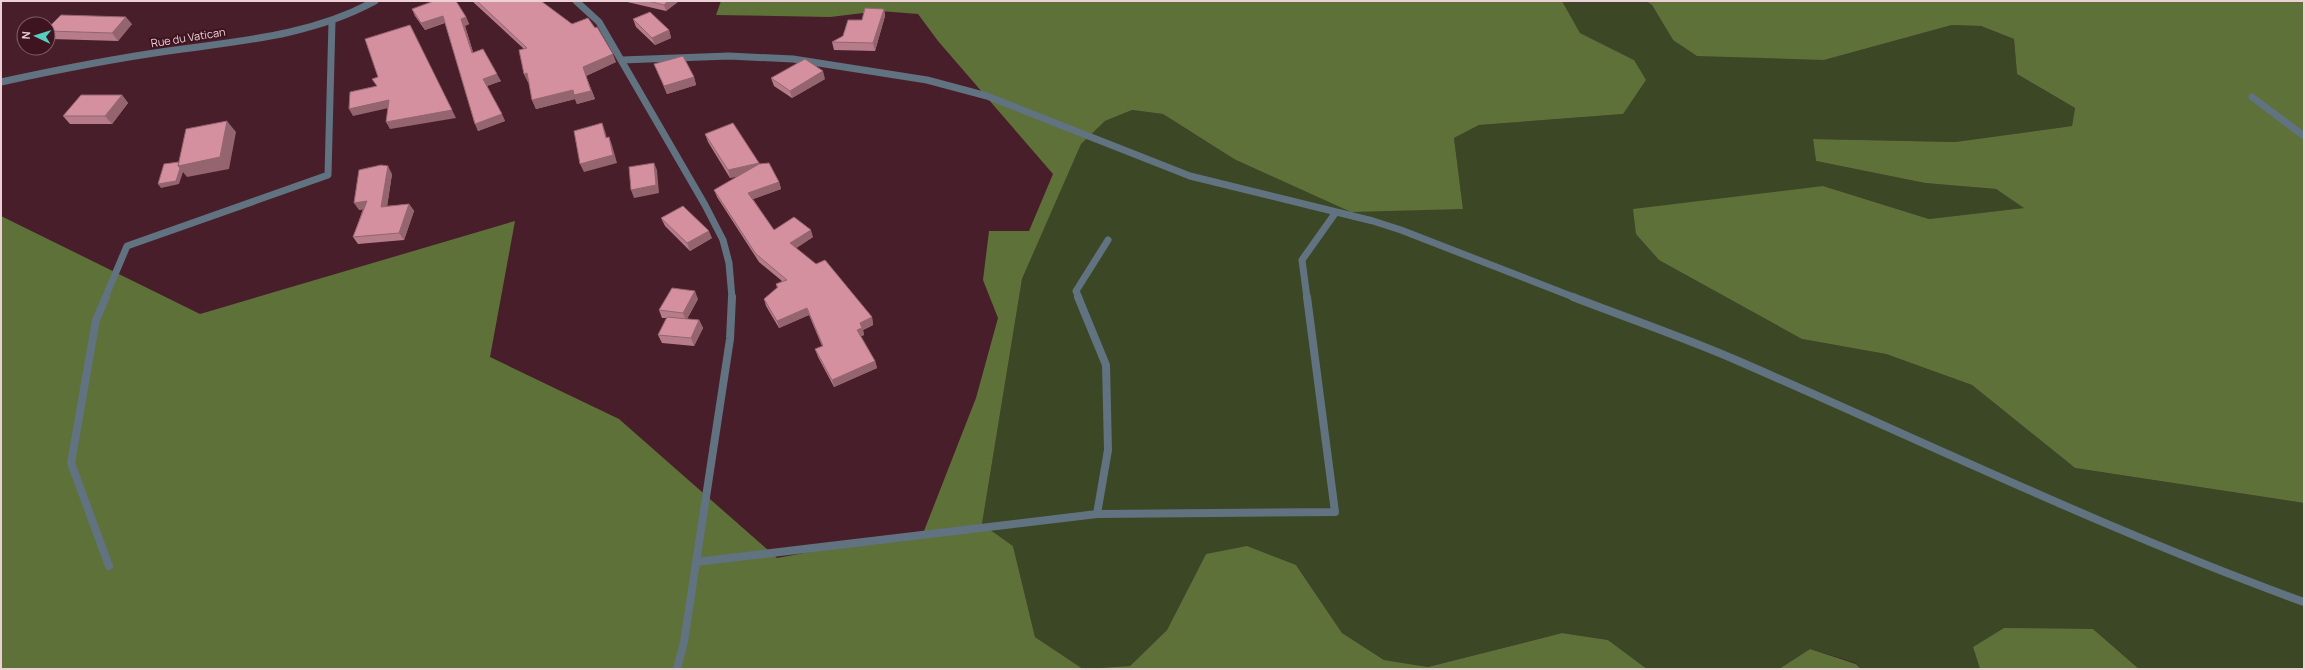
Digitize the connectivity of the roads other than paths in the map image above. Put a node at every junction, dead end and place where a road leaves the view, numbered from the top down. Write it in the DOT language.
graph roads {
  1 [pos="375,1"];
  2 [pos="576,1"];
  3 [pos="332,21"];
  4 [pos="622,60"];
  5 [pos="1,82"];
  6 [pos="2252,97"];
  7 [pos="2304,136"];
  8 [pos="1336,212"];
  9 [pos="1108,240"];
  10 [pos="1097,514"];
  11 [pos="696,562"];
  12 [pos="109,566"];
  13 [pos="2304,602"];
  14 [pos="677,669"];
  1 -- 3 [label="street, Rue du Vatican"];
  2 -- 4 [label="street"];
  3 -- 5 [label="street, Rue du Vatican"];
  3 -- 12 [label="street"];
  4 -- 8 [label="street"];
  4 -- 11 [label="street"];
  6 -- 7 [label="street"];
  8 -- 10 [label="street"];
  8 -- 13 [label="street"];
  9 -- 10 [label="street"];
  10 -- 11 [label="street"];
  11 -- 14 [label="street"];
}
